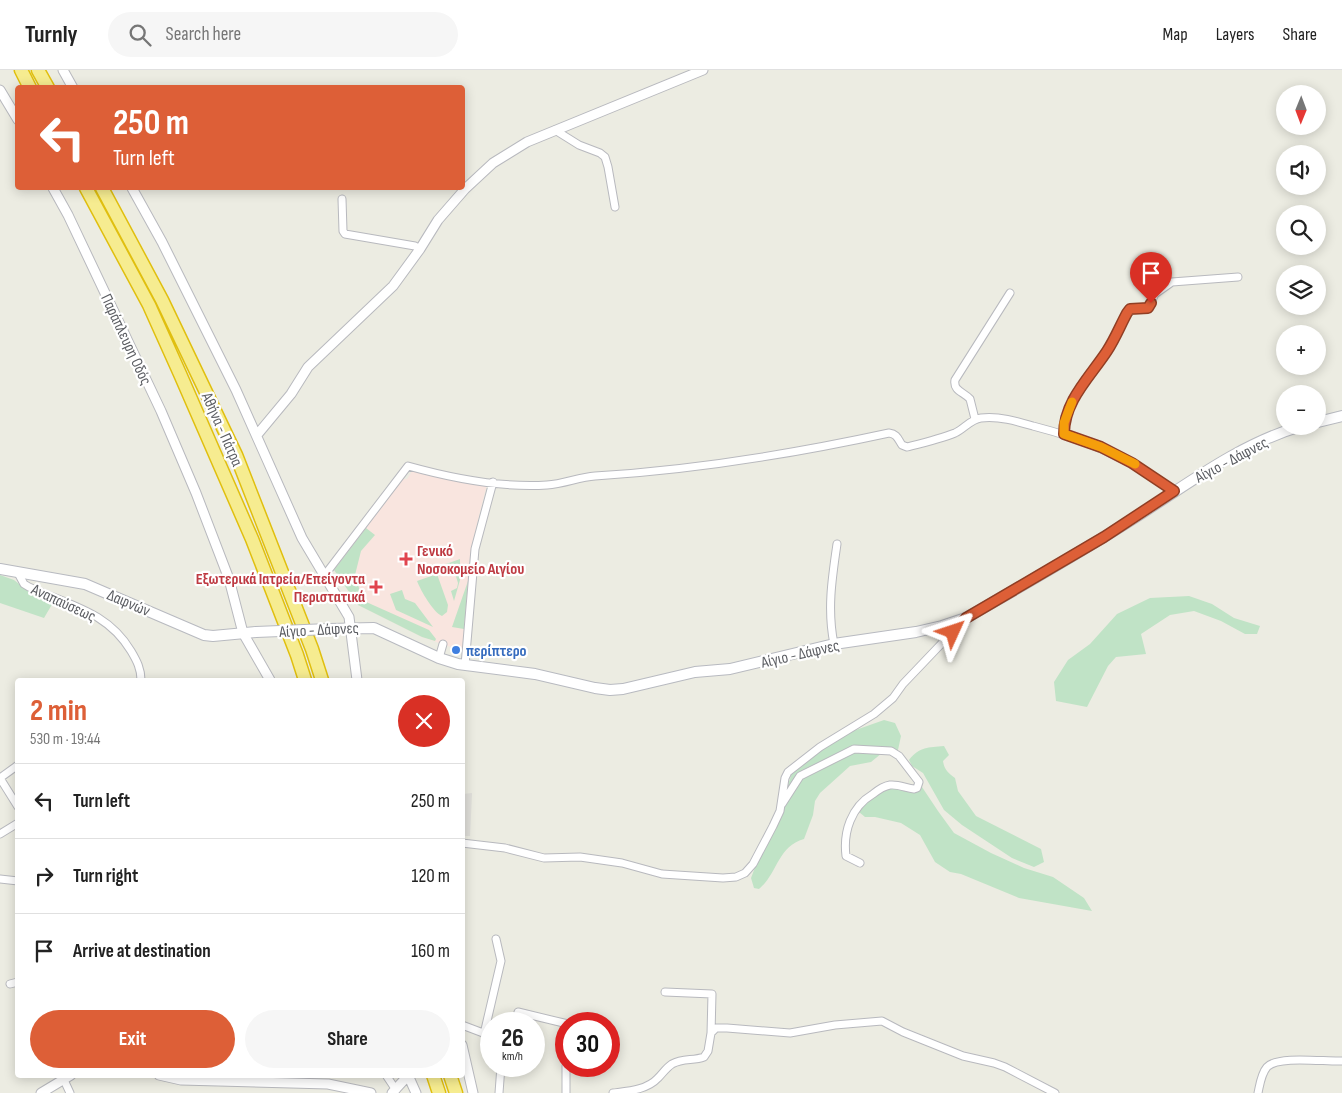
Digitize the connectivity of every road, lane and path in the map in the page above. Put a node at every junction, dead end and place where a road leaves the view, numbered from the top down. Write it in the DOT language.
graph roads {
  1 [pos="21,70"];
  2 [pos="38,70"];
  3 [pos="63,70"];
  4 [pos="704,70"];
  5 [pos="28,85"];
  6 [pos="46,85"];
  7 [pos="71,85"];
  8 [pos="0,90"];
  9 [pos="15,115"];
  10 [pos="556,130"];
  11 [pos="54,190"];
  12 [pos="87,190"];
  13 [pos="103,190"];
  14 [pos="133,190"];
  15 [pos="342,199"];
  16 [pos="615,207"];
  17 [pos="420,249"];
  18 [pos="1238,277"];
  19 [pos="1010,293"];
  20 [pos="1342,416"];
  21 [pos="975,419"];
  22 [pos="1326,420"];
  23 [pos="1064,434"];
  24 [pos="257,435"];
  25 [pos="1277,435"];
  26 [pos="493,482"];
  27 [pos="1174,491"];
  28 [pos="837,544"];
  29 [pos="0,569"];
  30 [pos="18,573"];
  31 [pos="324,576"];
  32 [pos="966,618"];
  33 [pos="351,628"];
  34 [pos="256,632"];
  35 [pos="243,633"];
  36 [pos="443,644"];
  37 [pos="834,644"];
  38 [pos="439,658"];
  39 [pos="465,665"];
  40 [pos="141,678"];
  41 [pos="269,678"];
  42 [pos="304,678"];
  43 [pos="321,678"];
  44 [pos="356,678"];
  45 [pos="15,768"];
  46 [pos="0,778"];
  47 [pos="15,802"];
  48 [pos="782,804"];
  49 [pos="15,825"];
  50 [pos="0,834"];
  51 [pos="465,843"];
  52 [pos="860,863"];
  53 [pos="0,879"];
  54 [pos="15,882"];
  55 [pos="496,939"];
  56 [pos="665,992"];
  57 [pos="492,1012"];
  58 [pos="465,1026"];
  59 [pos="480,1032"];
  60 [pos="710,1034"];
  61 [pos="465,1058"];
  62 [pos="1342,1061"];
  63 [pos="500,1077"];
  64 [pos="566,1077"];
  65 [pos="68,1078"];
  66 [pos="172,1078"];
  67 [pos="388,1078"];
  68 [pos="407,1078"];
  69 [pos="410,1078"];
  70 [pos="433,1078"];
  71 [pos="451,1078"];
  72 [pos="292,1079"];
  73 [pos="342,1090"];
  74 [pos="395,1090"];
  75 [pos="41,1093"];
  76 [pos="70,1093"];
  77 [pos="371,1093"];
  78 [pos="416,1093"];
  79 [pos="439,1093"];
  80 [pos="456,1093"];
  81 [pos="473,1093"];
  82 [pos="499,1093"];
  83 [pos="566,1093"];
  84 [pos="613,1093"];
  85 [pos="1055,1093"];
  86 [pos="1258,1093"];
  1 -- 5 [label="highway"];
  2 -- 6 [label="highway"];
  3 -- 7 [label="street"];
  4 -- 10 [label="street"];
  8 -- 9 [label="street"];
  10 -- 16 [label="street"];
  10 -- 17 [label="street"];
  11 -- 35 [label="street, Παράπλευρη Οδός"];
  12 -- 42 [label="highway, Αθήνα - Πάτρα"];
  13 -- 43 [label="highway, Αθήνα - Πάτρα"];
  14 -- 24 [label="street"];
  15 -- 17 [label="street"];
  17 -- 24 [label="street"];
  18 -- 23 [label="street"];
  19 -- 21 [label="street"];
  20 -- 22 [label="main road"];
  21 -- 23 [label="street"];
  21 -- 26 [label="street"];
  23 -- 27 [label="street"];
  24 -- 31 [label="street"];
  25 -- 27 [label="main road, Αίγιο - Δάφνες"];
  26 -- 31 [label="street"];
  26 -- 39 [label="street"];
  27 -- 32 [label="main road, Αίγιο - Δάφνες"];
  28 -- 37 [label="street"];
  29 -- 30 [label="main road, Δαφνών"];
  30 -- 35 [label="main road, Δαφνών"];
  30 -- 40 [label="street, Αναπαύσεως"];
  31 -- 33 [label="street"];
  32 -- 37 [label="main road, Αίγιο - Δάφνες"];
  32 -- 48 [label="street"];
  33 -- 34 [label="main road, Αίγιο - Δάφνες, bridge"];
  33 -- 38 [label="main road, Αίγιο - Δάφνες"];
  33 -- 44 [label="street"];
  34 -- 35 [label="main road, Δαφνών"];
  35 -- 41 [label="street, Παράπλευρη Οδός"];
  36 -- 38 [label="street"];
  37 -- 39 [label="main road, Αίγιο - Δάφνες"];
  38 -- 39 [label="main road, Αίγιο - Δάφνες"];
  45 -- 46 [label="street"];
  46 -- 47 [label="street"];
  48 -- 51 [label="street"];
  48 -- 52 [label="street"];
  49 -- 50 [label="street"];
  53 -- 54 [label="street"];
  55 -- 57 [label="street"];
  56 -- 60 [label="street"];
  58 -- 59 [label="street"];
  60 -- 84 [label="street"];
  60 -- 85 [label="street"];
  61 -- 81 [label="street"];
  62 -- 86 [label="street"];
  63 -- 82 [label="street"];
  64 -- 83 [label="street"];
  65 -- 75 [label="street"];
  65 -- 76 [label="street"];
  66 -- 72 [label="street"];
  67 -- 74 [label="street"];
  68 -- 74 [label="street"];
  69 -- 78 [label="street"];
  70 -- 79 [label="highway"];
  71 -- 80 [label="highway"];
  72 -- 73 [label="street"];
  73 -- 77 [label="street"];
}
